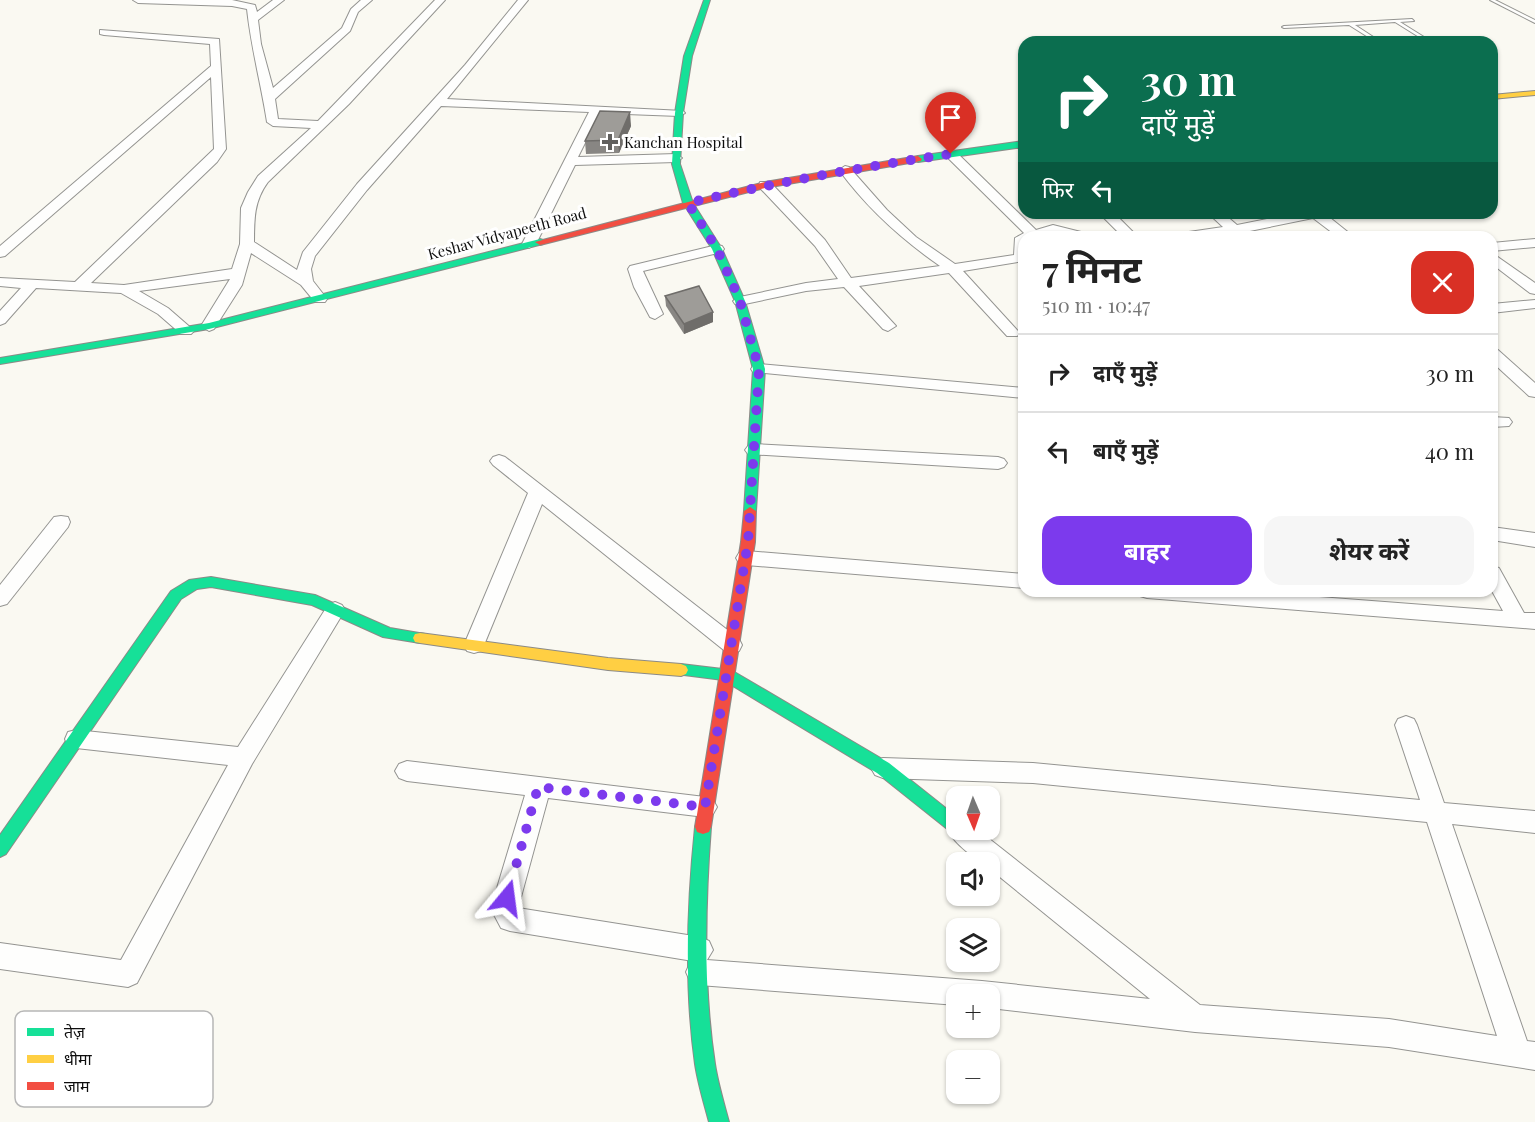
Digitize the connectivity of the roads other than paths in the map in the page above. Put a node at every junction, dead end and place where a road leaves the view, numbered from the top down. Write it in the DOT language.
graph roads {
  1 [pos="138,0"];
  2 [pos="279,0"];
  3 [pos="368,0"];
  4 [pos="440,0"];
  5 [pos="523,0"];
  6 [pos="707,0"];
  7 [pos="1492,0"];
  8 [pos="254,19"];
  9 [pos="1412,20"];
  10 [pos="1397,21"];
  11 [pos="1535,22"];
  12 [pos="1351,24"];
  13 [pos="1284,27"];
  14 [pos="104,32"];
  15 [pos="1370,36"];
  16 [pos="1421,36"];
  17 [pos="216,67"];
  18 [pos="1535,93"];
  19 [pos="1498,96"];
  20 [pos="270,97"];
  21 [pos="436,102"];
  22 [pos="596,109"];
  23 [pos="679,113"];
  24 [pos="322,125"];
  25 [pos="1018,145"];
  26 [pos="951,154"];
  27 [pos="676,159"];
  28 [pos="570,161"];
  29 [pos="844,170"];
  30 [pos="765,185"];
  31 [pos="688,203"];
  32 [pos="1112,219"];
  33 [pos="1222,219"];
  34 [pos="1294,219"];
  35 [pos="1324,219"];
  36 [pos="1023,231"];
  37 [pos="1046,231"];
  38 [pos="1061,231"];
  39 [pos="1125,231"];
  40 [pos="1235,231"];
  41 [pos="1249,231"];
  42 [pos="1339,231"];
  43 [pos="1535,243"];
  44 [pos="247,244"];
  45 [pos="529,244"];
  46 [pos="1498,246"];
  47 [pos="717,249"];
  48 [pos="0,253"];
  49 [pos="1018,260"];
  50 [pos="1498,262"];
  51 [pos="953,269"];
  52 [pos="238,273"];
  53 [pos="0,282"];
  54 [pos="306,282"];
  55 [pos="847,282"];
  56 [pos="32,284"];
  57 [pos="80,285"];
  58 [pos="124,289"];
  59 [pos="1535,290"];
  60 [pos="320,299"];
  61 [pos="740,301"];
  62 [pos="1535,304"];
  63 [pos="1498,308"];
  64 [pos="655,314"];
  65 [pos="0,321"];
  66 [pos="209,326"];
  67 [pos="888,326"];
  68 [pos="186,331"];
  69 [pos="1012,333"];
  70 [pos="1498,358"];
  71 [pos="0,361"];
  72 [pos="759,369"];
  73 [pos="1018,392"];
  74 [pos="1535,392"];
  75 [pos="754,450"];
  76 [pos="499,461"];
  77 [pos="998,463"];
  78 [pos="538,492"];
  79 [pos="61,522"];
  80 [pos="1498,534"];
  81 [pos="1535,540"];
  82 [pos="746,558"];
  83 [pos="1018,581"];
  84 [pos="1498,581"];
  85 [pos="1225,597"];
  86 [pos="0,599"];
  87 [pos="335,610"];
  88 [pos="1526,620"];
  89 [pos="474,645"];
  90 [pos="732,645"];
  91 [pos="726,675"];
  92 [pos="1406,725"];
  93 [pos="76,739"];
  94 [pos="244,757"];
  95 [pos="883,768"];
  96 [pos="407,771"];
  97 [pos="538,787"];
  98 [pos="705,807"];
  99 [pos="1434,813"];
  100 [pos="946,819"];
  101 [pos="1535,822"];
  102 [pos="972,840"];
  103 [pos="0,849"];
  104 [pos="0,956"];
  105 [pos="700,961"];
  106 [pos="946,990"];
  107 [pos="1000,996"];
  108 [pos="1195,1018"];
  109 [pos="1526,1055"];
  110 [pos="719,1122"];
  1 -- 8 [label="street"];
  2 -- 8 [label="street"];
  3 -- 20 [label="street"];
  4 -- 24 [label="street"];
  5 -- 21 [label="street"];
  6 -- 23 [label="street"];
  7 -- 11 [label="lane"];
  8 -- 20 [label="street"];
  9 -- 10 [label="lane"];
  10 -- 12 [label="lane"];
  10 -- 16 [label="lane"];
  12 -- 13 [label="lane"];
  12 -- 15 [label="lane"];
  14 -- 17 [label="street"];
  17 -- 48 [label="street"];
  17 -- 57 [label="street"];
  18 -- 19 [label="street"];
  20 -- 24 [label="street"];
  21 -- 22 [label="street"];
  21 -- 54 [label="street"];
  22 -- 23 [label="street"];
  22 -- 28 [label="street"];
  23 -- 27 [label="street"];
  24 -- 44 [label="street"];
  25 -- 26 [label="street, Keshav Vidyapeeth Road"];
  26 -- 29 [label="street, Keshav Vidyapeeth Road"];
  26 -- 36 [label="street"];
  27 -- 28 [label="street"];
  27 -- 31 [label="street"];
  28 -- 45 [label="street"];
  29 -- 30 [label="street, Keshav Vidyapeeth Road"];
  29 -- 51 [label="street"];
  30 -- 31 [label="street, Keshav Vidyapeeth Road"];
  30 -- 55 [label="street"];
  31 -- 45 [label="street, Keshav Vidyapeeth Road"];
  31 -- 47 [label="street"];
  32 -- 39 [label="street"];
  33 -- 40 [label="street"];
  34 -- 41 [label="street"];
  35 -- 42 [label="street"];
  37 -- 38 [label="street"];
  43 -- 46 [label="street"];
  44 -- 52 [label="street"];
  44 -- 54 [label="street"];
  45 -- 60 [label="street, Keshav Vidyapeeth Road"];
  47 -- 61 [label="street"];
  47 -- 64 [label="street"];
  49 -- 51 [label="street"];
  50 -- 59 [label="street"];
  51 -- 55 [label="street"];
  51 -- 69 [label="street"];
  52 -- 58 [label="street"];
  52 -- 66 [label="street"];
  53 -- 56 [label="street"];
  54 -- 60 [label="street"];
  55 -- 61 [label="street"];
  55 -- 67 [label="street"];
  56 -- 57 [label="street"];
  56 -- 65 [label="street"];
  57 -- 58 [label="street"];
  58 -- 68 [label="street"];
  60 -- 66 [label="street, Keshav Vidyapeeth Road"];
  61 -- 72 [label="street"];
  62 -- 63 [label="street"];
  66 -- 68 [label="street, Keshav Vidyapeeth Road"];
  68 -- 71 [label="street, Keshav Vidyapeeth Road"];
  70 -- 74 [label="street"];
  72 -- 73 [label="street"];
  72 -- 75 [label="street"];
  75 -- 77 [label="street"];
  75 -- 82 [label="street"];
  76 -- 78 [label="street"];
  78 -- 89 [label="street"];
  78 -- 90 [label="street"];
  79 -- 86 [label="street"];
  80 -- 81 [label="street"];
  82 -- 83 [label="street"];
  82 -- 90 [label="street"];
  84 -- 88 [label="street"];
  85 -- 88 [label="street"];
  87 -- 89 [label="street"];
  87 -- 93 [label="street"];
  87 -- 94 [label="street"];
  89 -- 91 [label="street"];
  90 -- 91 [label="street"];
  91 -- 95 [label="street"];
  91 -- 98 [label="street"];
  92 -- 99 [label="street"];
  93 -- 94 [label="street"];
  93 -- 103 [label="street"];
  94 -- 104 [label="street"];
  95 -- 99 [label="street"];
  95 -- 100 [label="street"];
  96 -- 97 [label="street"];
  97 -- 98 [label="street"];
  97 -- 105 [label="street"];
  98 -- 105 [label="street"];
  99 -- 101 [label="street"];
  99 -- 109 [label="street"];
  102 -- 108 [label="street"];
  105 -- 106 [label="street"];
  105 -- 110 [label="street"];
  107 -- 108 [label="street"];
  108 -- 109 [label="street"];
}
